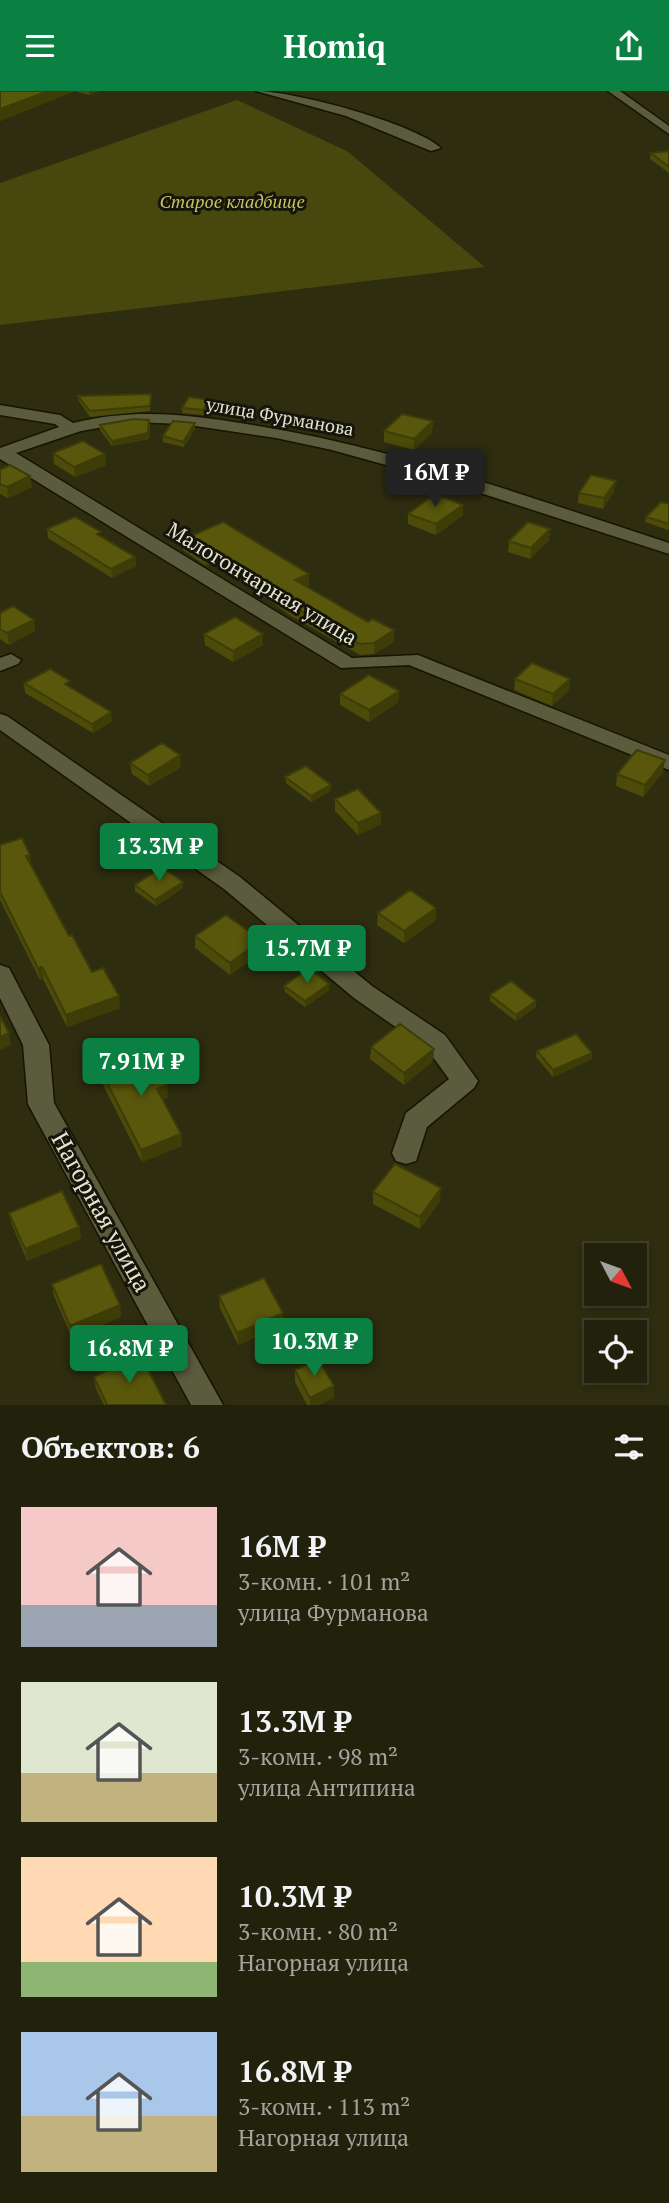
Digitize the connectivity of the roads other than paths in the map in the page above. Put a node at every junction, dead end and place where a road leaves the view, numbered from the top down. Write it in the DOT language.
graph roads {
  1 [pos="261,91"];
  2 [pos="613,91"];
  3 [pos="669,131"];
  4 [pos="435,148"];
  5 [pos="0,410"];
  6 [pos="72,430"];
  7 [pos="2,454"];
  8 [pos="669,548"];
  9 [pos="0,720"];
  10 [pos="669,763"];
  11 [pos="0,975"];
  12 [pos="407,1153"];
  13 [pos="207,1405"];
  1 -- 4 [label="street"];
  2 -- 3 [label="street"];
  5 -- 6 [label="street"];
  6 -- 7 [label="street, улица Фурманова"];
  6 -- 8 [label="street, улица Фурманова"];
  7 -- 10 [label="street, Малогончарная улица"];
  9 -- 12 [label="street"];
  11 -- 13 [label="street, Нагорная улица"];
}
